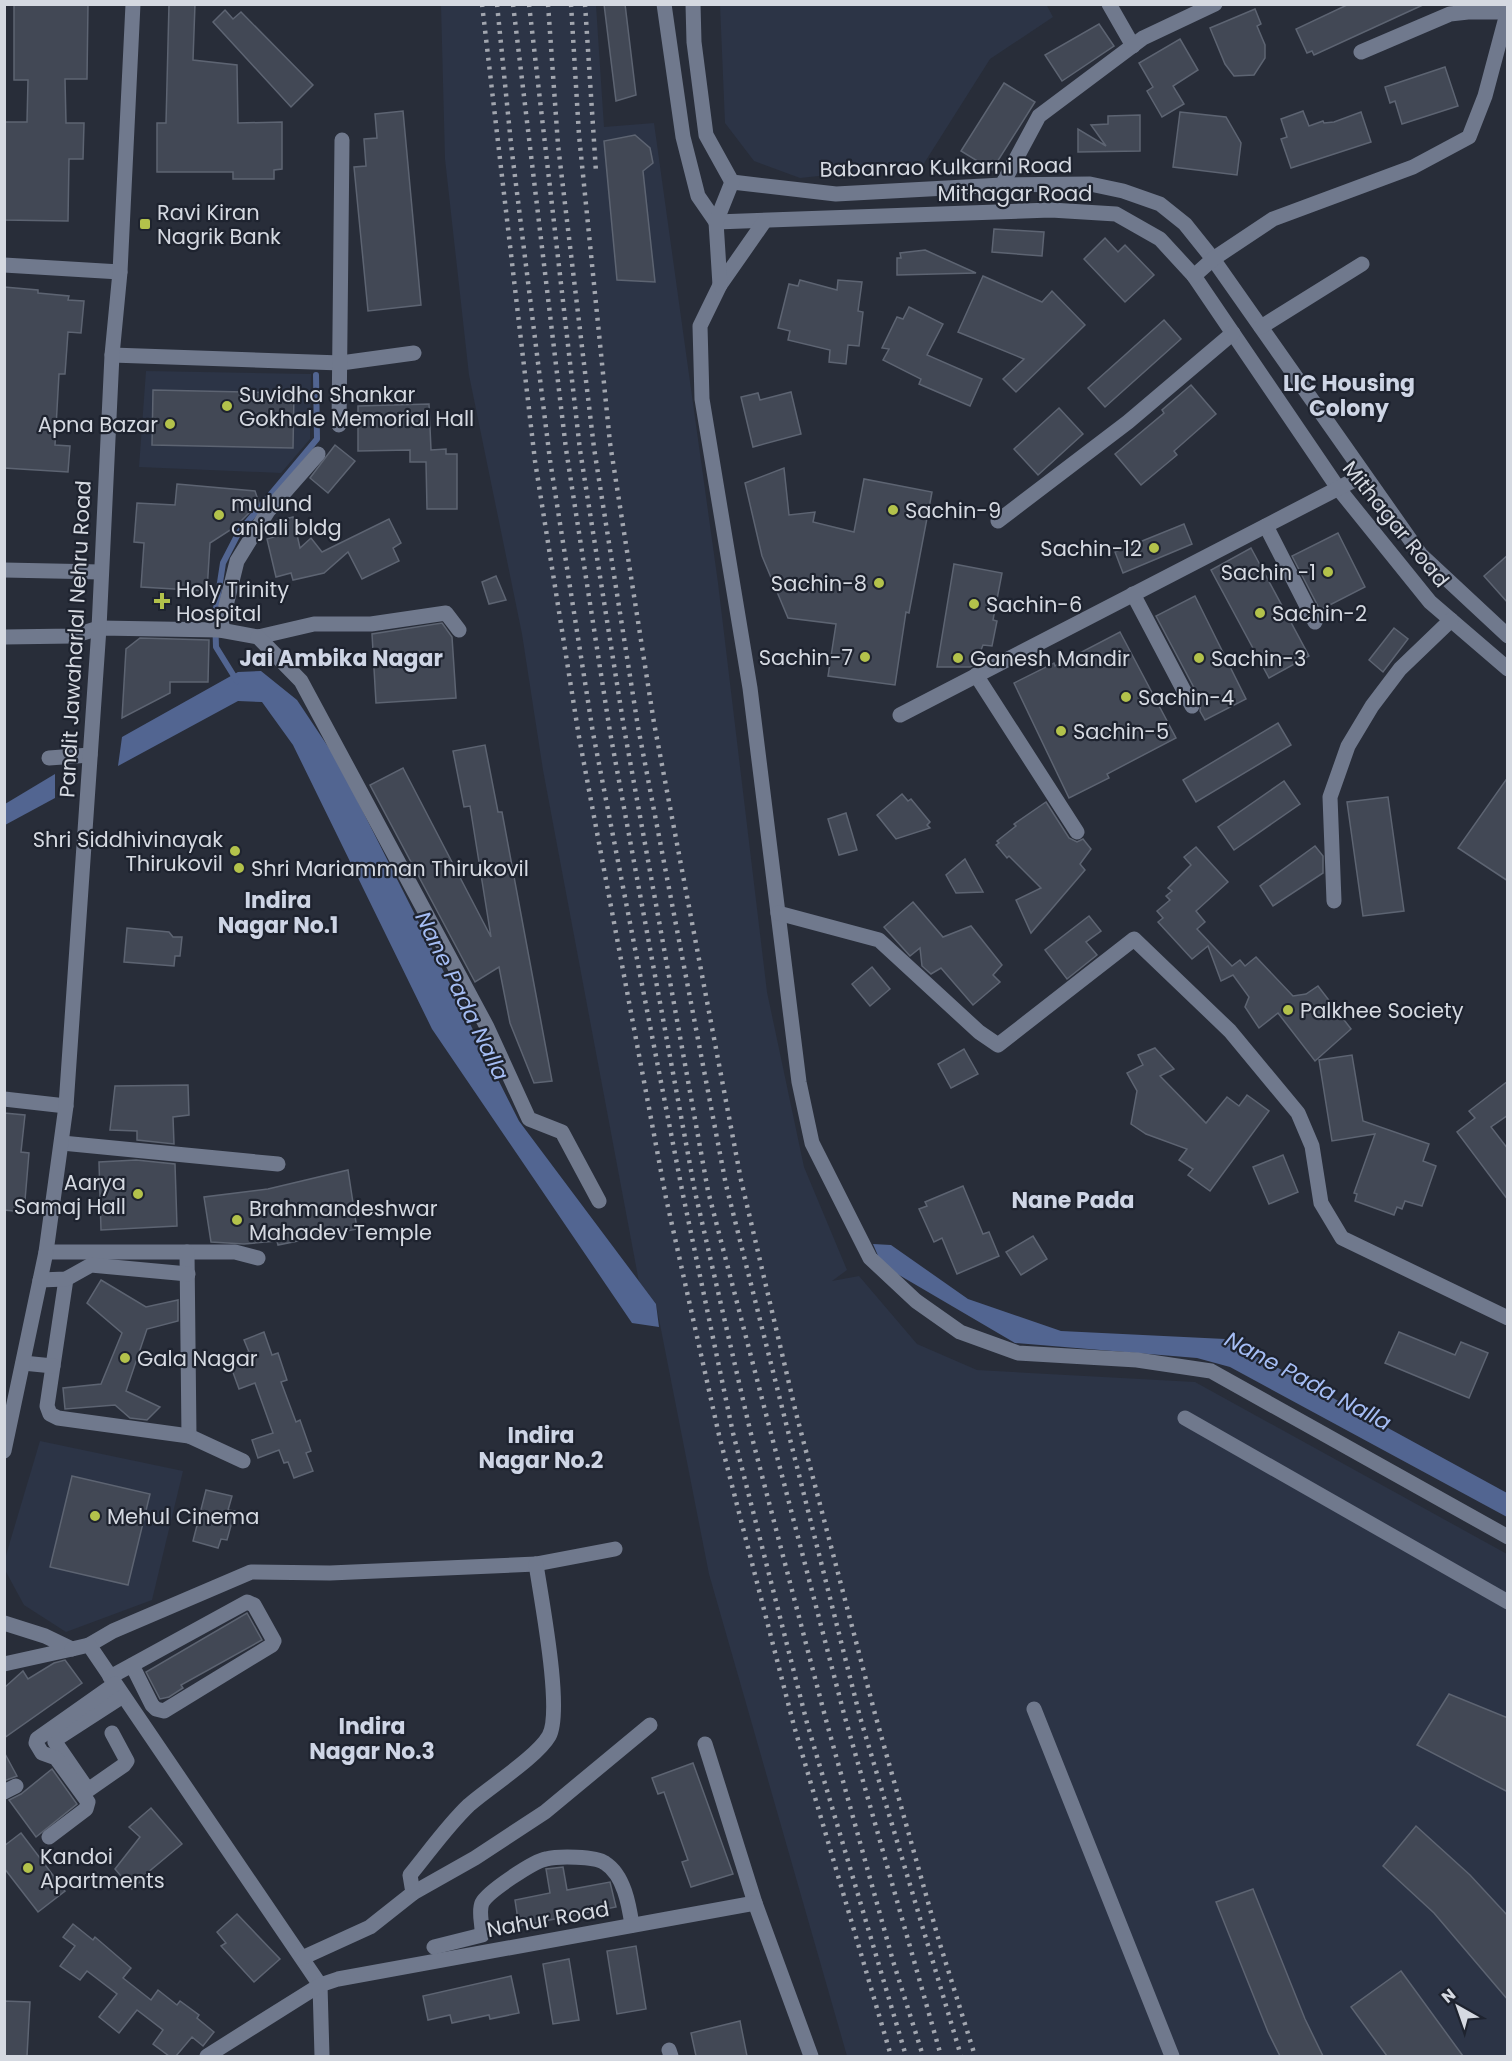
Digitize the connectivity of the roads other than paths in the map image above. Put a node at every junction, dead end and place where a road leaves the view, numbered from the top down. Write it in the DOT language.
graph roads {
  1 [pos="133,4"];
  2 [pos="664,4"];
  3 [pos="693,4"];
  4 [pos="1109,4"];
  5 [pos="1215,4"];
  6 [pos="1507,11"];
  7 [pos="1133,46"];
  8 [pos="1362,52"];
  9 [pos="342,140"];
  10 [pos="732,182"];
  11 [pos="1002,185"];
  12 [pos="716,222"];
  13 [pos="764,222"];
  14 [pos="1213,259"];
  15 [pos="1362,264"];
  16 [pos="4,265"];
  17 [pos="120,272"];
  18 [pos="1194,276"];
  19 [pos="720,285"];
  20 [pos="1261,327"];
  21 [pos="1233,333"];
  22 [pos="414,353"];
  23 [pos="112,355"];
  24 [pos="340,363"];
  25 [pos="339,425"];
  26 [pos="318,454"];
  27 [pos="1364,475"];
  28 [pos="1338,488"];
  29 [pos="998,521"];
  30 [pos="1266,526"];
  31 [pos="4,570"];
  32 [pos="101,572"];
  33 [pos="1133,594"];
  34 [pos="1451,620"];
  35 [pos="1315,622"];
  36 [pos="99,628"];
  37 [pos="220,630"];
  38 [pos="459,630"];
  39 [pos="1508,636"];
  40 [pos="4,637"];
  41 [pos="258,637"];
  42 [pos="1508,669"];
  43 [pos="976,675"];
  44 [pos="1192,706"];
  45 [pos="900,715"];
  46 [pos="90,755"];
  47 [pos="48,758"];
  48 [pos="1077,832"];
  49 [pos="1334,901"];
  50 [pos="778,913"];
  51 [pos="4,1099"];
  52 [pos="66,1106"];
  53 [pos="62,1143"];
  54 [pos="278,1164"];
  55 [pos="599,1201"];
  56 [pos="46,1252"];
  57 [pos="187,1252"];
  58 [pos="258,1258"];
  59 [pos="188,1274"];
  60 [pos="66,1279"];
  61 [pos="40,1280"];
  62 [pos="1508,1318"];
  63 [pos="23,1363"];
  64 [pos="53,1366"];
  65 [pos="1185,1418"];
  66 [pos="189,1436"];
  67 [pos="5,1444"];
  68 [pos="243,1461"];
  69 [pos="1508,1537"];
  70 [pos="615,1549"];
  71 [pos="536,1564"];
  72 [pos="1508,1602"];
  73 [pos="4,1623"];
  74 [pos="89,1645"];
  75 [pos="72,1649"];
  76 [pos="4,1664"];
  77 [pos="132,1665"];
  78 [pos="116,1686"];
  79 [pos="1034,1709"];
  80 [pos="650,1725"];
  81 [pos="112,1733"];
  82 [pos="705,1743"];
  83 [pos="49,1837"];
  84 [pos="413,1893"];
  85 [pos="755,1903"];
  86 [pos="633,1925"];
  87 [pos="434,1947"];
  88 [pos="457,1950"];
  89 [pos="302,1958"];
  90 [pos="320,1985"];
  91 [pos="207,2056"];
  92 [pos="322,2056"];
  93 [pos="810,2056"];
  94 [pos="1172,2056"];
  1 -- 17 [label="street, Pandit Jawaharlal Nehru Road"];
  2 -- 12 [label="street"];
  3 -- 10 [label="street"];
  4 -- 7 [label="street"];
  5 -- 7 [label="street"];
  6 -- 8 [label="street"];
  6 -- 14 [label="street"];
  7 -- 11 [label="street"];
  9 -- 24 [label="street"];
  10 -- 11 [label="street, Babanrao Kulkarni Road"];
  10 -- 12 [label="street"];
  11 -- 14 [label="street, Babanrao Kulkarni Road"];
  12 -- 13 [label="street, Mithagar Road"];
  12 -- 19 [label="street"];
  13 -- 18 [label="street, Mithagar Road"];
  13 -- 19 [label="street"];
  14 -- 18 [label="street"];
  14 -- 20 [label="street, Mithagar Road"];
  15 -- 20 [label="street"];
  16 -- 17 [label="street"];
  17 -- 23 [label="street, Pandit Jawaharlal Nehru Road"];
  18 -- 21 [label="street, Mithagar Road"];
  19 -- 50 [label="street"];
  20 -- 27 [label="street, Mithagar Road"];
  21 -- 28 [label="street, Mithagar Road"];
  21 -- 29 [label="street"];
  22 -- 24 [label="street"];
  23 -- 24 [label="street"];
  23 -- 32 [label="street, Pandit Jawaharlal Nehru Road"];
  24 -- 25 [label="street"];
  26 -- 37 [label="street"];
  27 -- 28 [label="street"];
  27 -- 39 [label="street, Mithagar Road"];
  28 -- 30 [label="street"];
  28 -- 34 [label="street, Mithagar Road"];
  30 -- 33 [label="street"];
  30 -- 35 [label="street"];
  31 -- 32 [label="street"];
  32 -- 36 [label="street, Pandit Jawaharlal Nehru Road"];
  33 -- 43 [label="street"];
  33 -- 44 [label="street"];
  34 -- 42 [label="street, Mithagar Road"];
  34 -- 49 [label="street"];
  36 -- 37 [label="street"];
  36 -- 40 [label="street"];
  36 -- 46 [label="street, Pandit Jawaharlal Nehru Road"];
  37 -- 41 [label="street"];
  38 -- 41 [label="street"];
  41 -- 55 [label="street"];
  43 -- 45 [label="street"];
  43 -- 48 [label="street"];
  46 -- 47 [label="street"];
  46 -- 52 [label="street, Pandit Jawaharlal Nehru Road"];
  50 -- 62 [label="street"];
  50 -- 69 [label="street"];
  51 -- 52 [label="street"];
  52 -- 53 [label="street, Pandit Jawaharlal Nehru Road"];
  53 -- 54 [label="street"];
  53 -- 56 [label="street, Pandit Jawaharlal Nehru Road"];
  56 -- 57 [label="street"];
  56 -- 61 [label="street, Pandit Jawaharlal Nehru Road"];
  57 -- 58 [label="street"];
  57 -- 59 [label="street"];
  59 -- 60 [label="street"];
  59 -- 66 [label="street"];
  60 -- 61 [label="street"];
  60 -- 64 [label="street"];
  61 -- 63 [label="street, Pandit Jawaharlal Nehru Road"];
  63 -- 64 [label="street"];
  63 -- 67 [label="street, Pandit Jawaharlal Nehru Road"];
  64 -- 66 [label="street"];
  65 -- 72 [label="street"];
  66 -- 68 [label="street"];
  70 -- 71 [label="street"];
  71 -- 74 [label="street"];
  71 -- 84 [label="street"];
  73 -- 75 [label="street"];
  74 -- 75 [label="street"];
  74 -- 78 [label="street"];
  75 -- 76 [label="street"];
  77 -- 77 [label="street"];
  77 -- 78 [label="street"];
  78 -- 81 [label="street"];
  78 -- 83 [label="street"];
  78 -- 89 [label="street"];
  79 -- 94 [label="street"];
  80 -- 84 [label="street"];
  82 -- 85 [label="street"];
  84 -- 89 [label="street"];
  85 -- 86 [label="street, Nahur Road"];
  85 -- 93 [label="street"];
  86 -- 88 [label="street, Nahur Road"];
  86 -- 88 [label="street"];
  87 -- 88 [label="street"];
  88 -- 90 [label="street, Nahur Road"];
  89 -- 90 [label="street"];
  90 -- 91 [label="street, Nahur Road"];
  90 -- 92 [label="street"];
}
